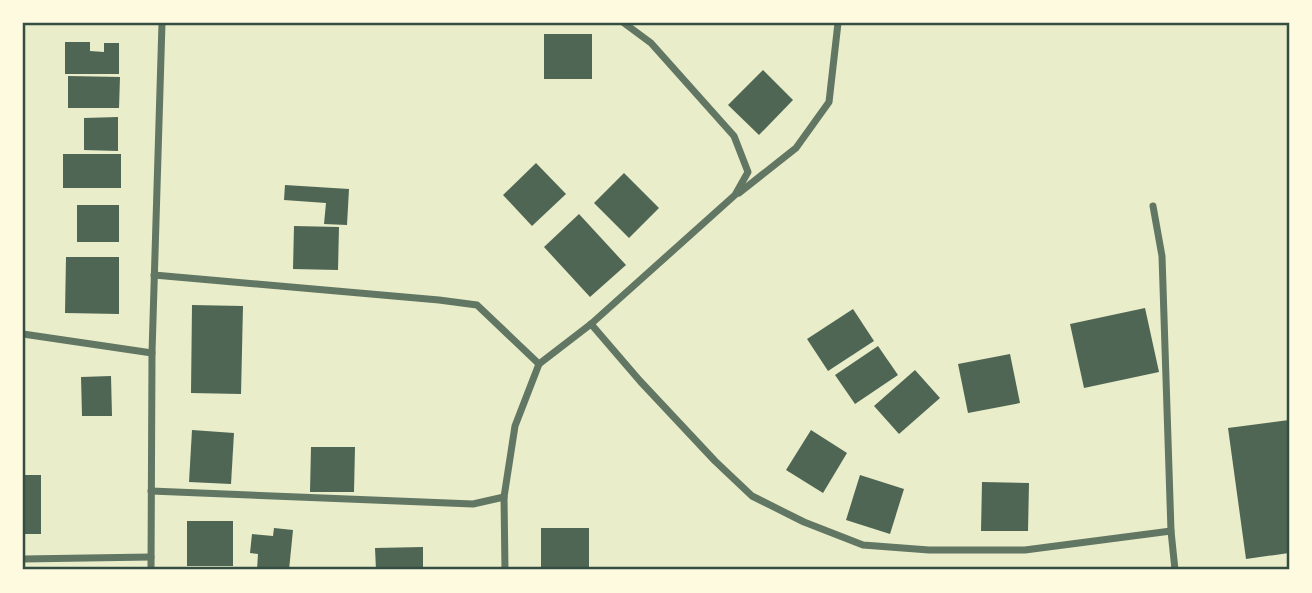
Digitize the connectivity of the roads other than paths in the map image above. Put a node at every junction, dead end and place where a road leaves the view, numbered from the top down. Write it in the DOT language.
graph roads {
  1 [pos="162,23"];
  2 [pos="624,23"];
  3 [pos="838,23"];
  4 [pos="736,195"];
  5 [pos="1153,206"];
  6 [pos="154,275"];
  7 [pos="591,324"];
  8 [pos="23,334"];
  9 [pos="152,353"];
  10 [pos="539,364"];
  11 [pos="151,491"];
  12 [pos="504,497"];
  13 [pos="1171,531"];
  14 [pos="151,557"];
  15 [pos="23,559"];
  16 [pos="151,570"];
  17 [pos="505,570"];
  18 [pos="1175,570"];
  1 -- 6 [label="street"];
  2 -- 4 [label="street"];
  3 -- 4 [label="street"];
  4 -- 7 [label="street"];
  5 -- 13 [label="street"];
  6 -- 9 [label="street"];
  6 -- 10 [label="street"];
  7 -- 10 [label="street"];
  7 -- 13 [label="street"];
  8 -- 9 [label="street"];
  9 -- 11 [label="street"];
  10 -- 12 [label="street"];
  11 -- 12 [label="street"];
  11 -- 14 [label="street"];
  12 -- 17 [label="street"];
  13 -- 18 [label="street"];
  14 -- 15 [label="street"];
  14 -- 16 [label="street"];
}
